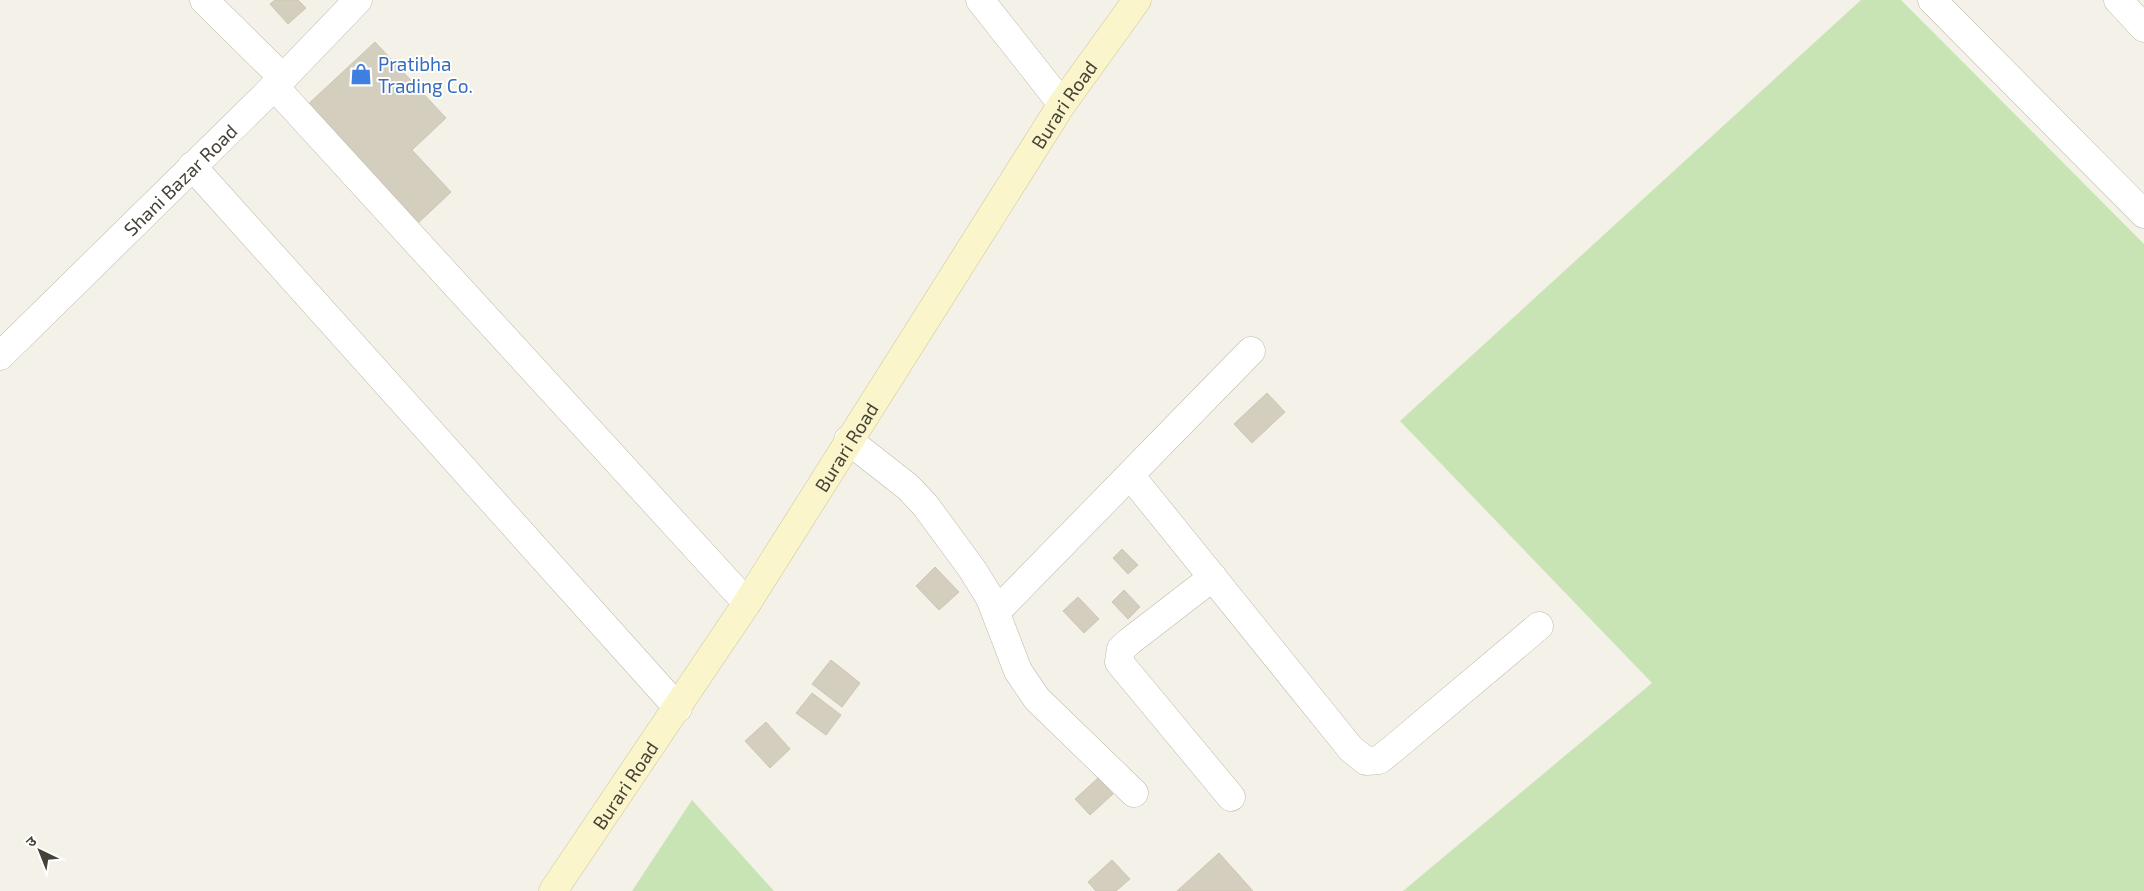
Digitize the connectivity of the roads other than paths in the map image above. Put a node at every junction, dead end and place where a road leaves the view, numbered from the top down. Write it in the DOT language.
graph roads {
  1 [pos="204,0"];
  2 [pos="358,0"];
  3 [pos="980,0"];
  4 [pos="1137,0"];
  5 [pos="1932,0"];
  6 [pos="2118,0"];
  7 [pos="2144,28"];
  8 [pos="278,82"];
  9 [pos="1062,104"];
  10 [pos="192,166"];
  11 [pos="2144,214"];
  12 [pos="1251,351"];
  13 [pos="0,356"];
  14 [pos="848,440"];
  15 [pos="1130,475"];
  16 [pos="1213,577"];
  17 [pos="747,603"];
  18 [pos="996,612"];
  19 [pos="1539,626"];
  20 [pos="678,708"];
  21 [pos="1134,793"];
  22 [pos="1231,797"];
  23 [pos="553,891"];
  1 -- 8 [label="street"];
  2 -- 8 [label="street, Shani Bazar Road"];
  3 -- 9 [label="street"];
  4 -- 9 [label="main road, Burari Road"];
  5 -- 11 [label="street"];
  6 -- 7 [label="street"];
  8 -- 10 [label="street, Shani Bazar Road"];
  8 -- 17 [label="street"];
  9 -- 14 [label="main road, Burari Road"];
  10 -- 13 [label="street, Shani Bazar Road"];
  10 -- 20 [label="street"];
  12 -- 15 [label="street"];
  14 -- 17 [label="main road, Burari Road"];
  14 -- 18 [label="street"];
  15 -- 16 [label="street"];
  15 -- 18 [label="street"];
  16 -- 19 [label="street"];
  16 -- 22 [label="street"];
  17 -- 20 [label="main road, Burari Road"];
  18 -- 21 [label="street"];
  20 -- 23 [label="main road, Burari Road"];
}
